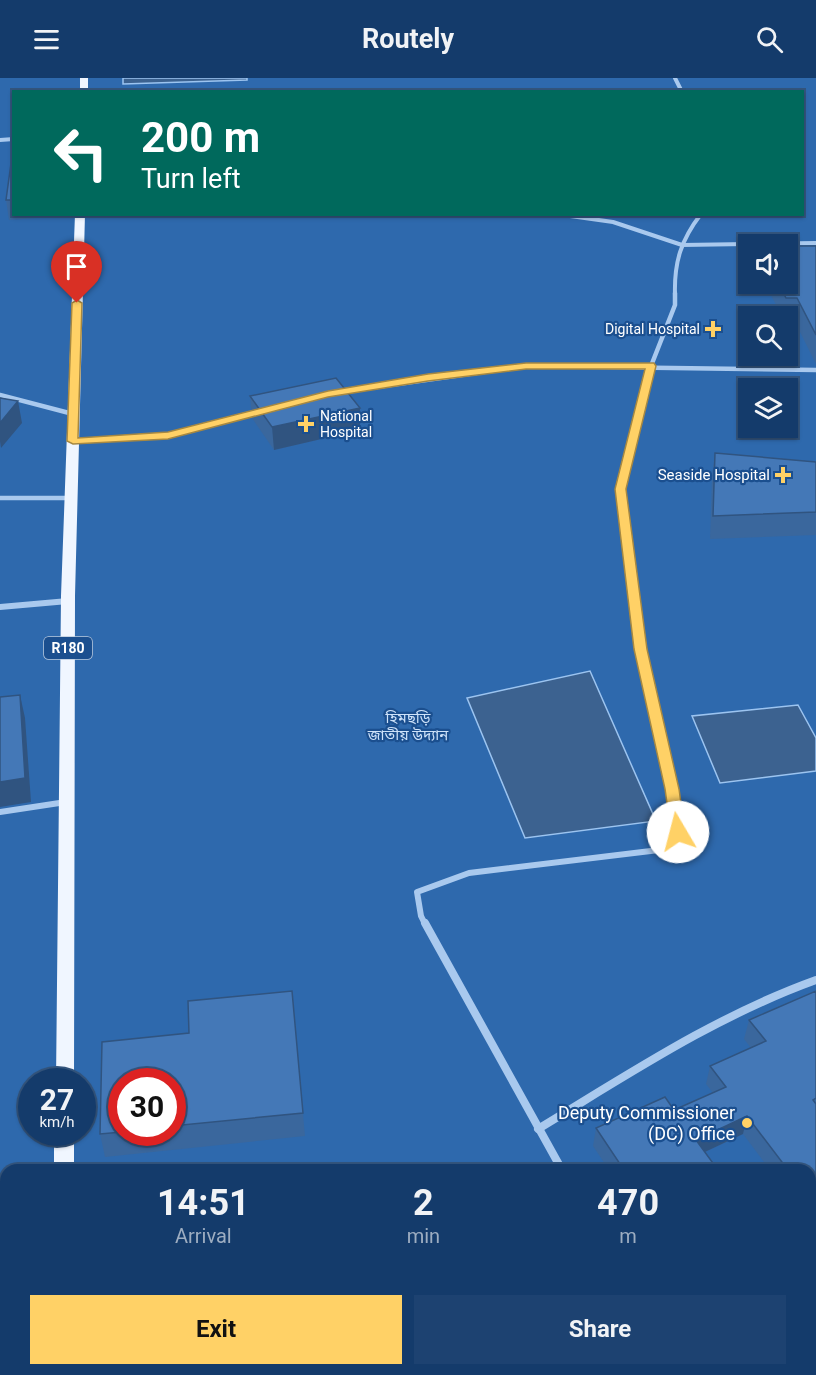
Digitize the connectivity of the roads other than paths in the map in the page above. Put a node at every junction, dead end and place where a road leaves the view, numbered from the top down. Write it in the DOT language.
graph roads {
  1 [pos="80,216"];
  2 [pos="570,216"];
  3 [pos="699,216"];
  4 [pos="816,243"];
  5 [pos="682,245"];
  6 [pos="651,366"];
  7 [pos="816,370"];
  8 [pos="339,392"];
  9 [pos="0,395"];
  10 [pos="262,411"];
  11 [pos="74,414"];
  12 [pos="73,441"];
  13 [pos="0,498"];
  14 [pos="71,498"];
  15 [pos="68,601"];
  16 [pos="0,607"];
  17 [pos="67,802"];
  18 [pos="0,812"];
  19 [pos="816,980"];
  20 [pos="65,1068"];
  21 [pos="538,1129"];
  22 [pos="64,1146"];
  23 [pos="64,1164"];
  24 [pos="558,1164"];
  1 -- 11 [label="main road, R180"];
  2 -- 5 [label="street"];
  3 -- 5 [label="street"];
  4 -- 5 [label="street"];
  5 -- 6 [label="street"];
  6 -- 7 [label="street"];
  6 -- 8 [label="street"];
  6 -- 21 [label="street"];
  9 -- 11 [label="street"];
  10 -- 12 [label="street"];
  11 -- 12 [label="main road, R180"];
  12 -- 14 [label="main road, R180"];
  13 -- 14 [label="street"];
  14 -- 15 [label="main road, R180"];
  15 -- 16 [label="street"];
  15 -- 17 [label="main road, R180"];
  17 -- 18 [label="street"];
  17 -- 20 [label="main road, R180"];
  19 -- 21 [label="street"];
  21 -- 24 [label="street"];
  22 -- 23 [label="main road"];
}
